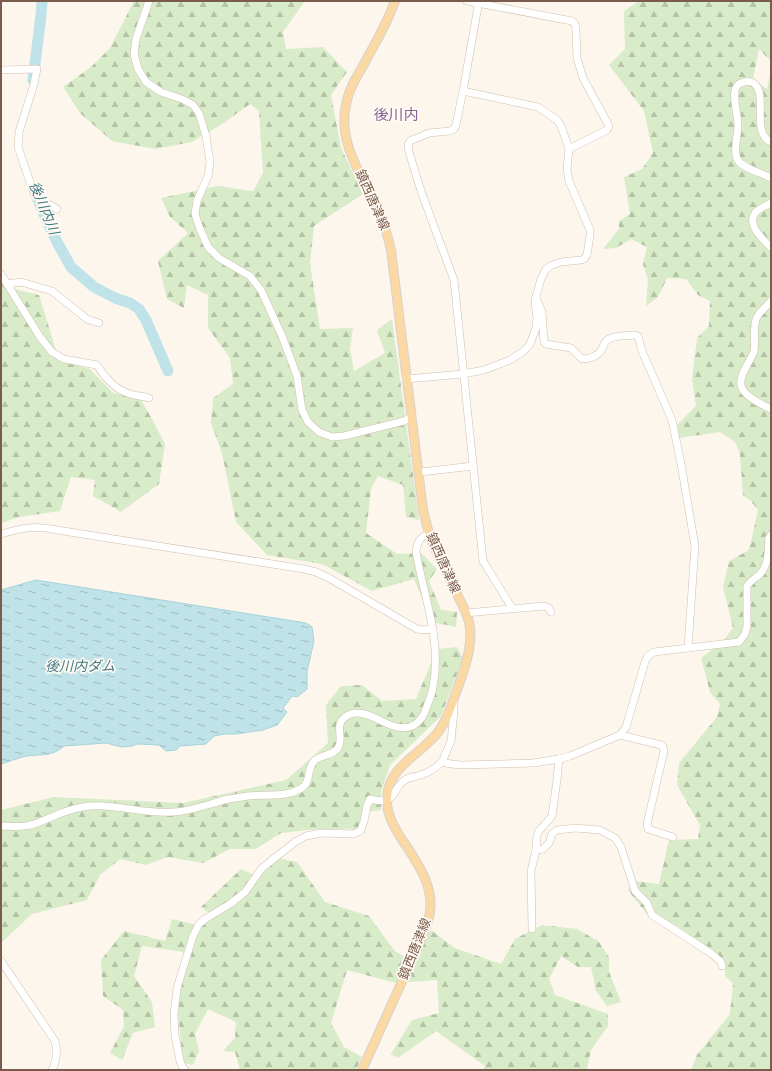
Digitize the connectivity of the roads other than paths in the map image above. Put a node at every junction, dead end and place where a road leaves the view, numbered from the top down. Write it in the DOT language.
graph roads {
  1 [pos="149,1"];
  2 [pos="395,1"];
  3 [pos="467,1"];
  4 [pos="479,2"];
  5 [pos="1,70"];
  6 [pos="464,91"];
  7 [pos="771,142"];
  8 [pos="569,149"];
  9 [pos="771,178"];
  10 [pos="771,203"];
  11 [pos="57,209"];
  12 [pos="771,248"];
  13 [pos="1,274"];
  14 [pos="7,284"];
  15 [pos="536,297"];
  16 [pos="771,301"];
  17 [pos="96,322"];
  18 [pos="463,374"];
  19 [pos="406,379"];
  20 [pos="149,398"];
  21 [pos="771,409"];
  22 [pos="411,417"];
  23 [pos="473,466"];
  24 [pos="421,472"];
  25 [pos="429,533"];
  26 [pos="1,534"];
  27 [pos="771,535"];
  28 [pos="512,608"];
  29 [pos="551,612"];
  30 [pos="466,613"];
  31 [pos="433,629"];
  32 [pos="688,648"];
  33 [pos="453,701"];
  34 [pos="620,735"];
  35 [pos="559,759"];
  36 [pos="442,762"];
  37 [pos="387,800"];
  38 [pos="1,826"];
  39 [pos="673,837"];
  40 [pos="536,850"];
  41 [pos="532,929"];
  42 [pos="1,961"];
  43 [pos="722,966"];
  44 [pos="52,1070"];
  45 [pos="185,1070"];
  46 [pos="362,1070"];
  1 -- 22 [label="street"];
  2 -- 19 [label="main road, 鎮西唐津線"];
  3 -- 4 [label="street"];
  4 -- 6 [label="street"];
  4 -- 8 [label="street"];
  5 -- 11 [label="street"];
  6 -- 8 [label="street"];
  6 -- 18 [label="street"];
  7 -- 9 [label="street"];
  8 -- 15 [label="street"];
  10 -- 12 [label="street"];
  13 -- 14 [label="street"];
  14 -- 17 [label="street"];
  14 -- 20 [label="street"];
  15 -- 18 [label="street"];
  15 -- 32 [label="street"];
  16 -- 21 [label="street"];
  18 -- 19 [label="street"];
  18 -- 23 [label="street"];
  19 -- 22 [label="main road, 鎮西唐津線"];
  22 -- 25 [label="main road, 鎮西唐津線"];
  23 -- 24 [label="street"];
  23 -- 28 [label="street"];
  25 -- 30 [label="main road, 鎮西唐津線"];
  25 -- 31 [label="street"];
  26 -- 31 [label="street"];
  27 -- 32 [label="street"];
  28 -- 29 [label="street"];
  28 -- 30 [label="street"];
  30 -- 33 [label="main road, 鎮西唐津線"];
  31 -- 38 [label="street"];
  32 -- 34 [label="street"];
  33 -- 36 [label="street"];
  33 -- 37 [label="main road, 鎮西唐津線"];
  34 -- 35 [label="street"];
  34 -- 39 [label="street"];
  35 -- 36 [label="street"];
  35 -- 40 [label="street"];
  36 -- 37 [label="street"];
  37 -- 45 [label="street"];
  37 -- 46 [label="main road, 鎮西唐津線"];
  40 -- 41 [label="street"];
  40 -- 43 [label="street"];
  42 -- 44 [label="street"];
}
